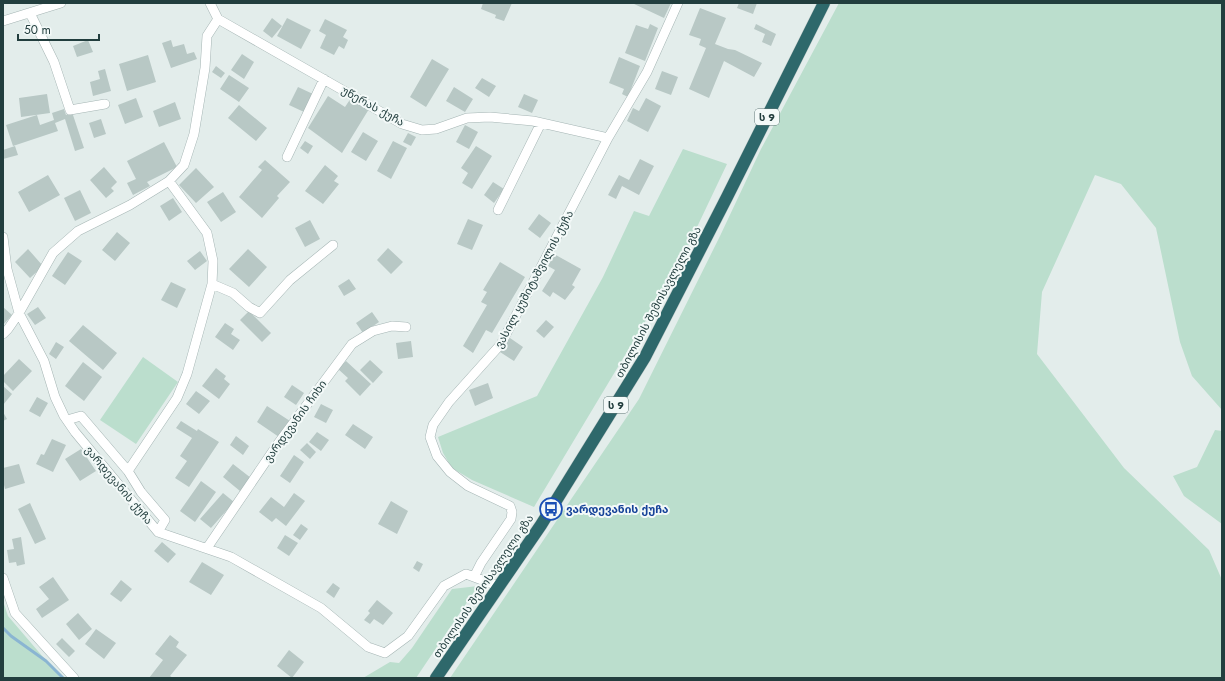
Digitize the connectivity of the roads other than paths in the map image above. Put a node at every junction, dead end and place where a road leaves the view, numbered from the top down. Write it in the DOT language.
graph roads {
  1 [pos="61,3"];
  2 [pos="210,3"];
  3 [pos="678,3"];
  4 [pos="824,3"];
  5 [pos="30,13"];
  6 [pos="218,19"];
  7 [pos="3,21"];
  8 [pos="324,79"];
  9 [pos="105,104"];
  10 [pos="541,123"];
  11 [pos="608,138"];
  12 [pos="287,157"];
  13 [pos="169,181"];
  14 [pos="498,210"];
  15 [pos="3,237"];
  16 [pos="333,245"];
  17 [pos="212,284"];
  18 [pos="19,313"];
  19 [pos="406,327"];
  20 [pos="3,334"];
  21 [pos="67,420"];
  22 [pos="128,471"];
  23 [pos="158,532"];
  24 [pos="207,548"];
  25 [pos="474,577"];
  26 [pos="3,578"];
  27 [pos="498,586"];
  28 [pos="74,678"];
  29 [pos="436,678"];
  1 -- 5 [label="street"];
  2 -- 6 [label="street"];
  3 -- 11 [label="street, ვასილ ყუშიტაშვილის ქუჩა"];
  4 -- 27 [label="highway, თბილისის შემოსავლელი გზა / ს 9"];
  5 -- 7 [label="street"];
  5 -- 9 [label="street"];
  6 -- 8 [label="street, უწერას ქუჩა"];
  6 -- 13 [label="street"];
  8 -- 10 [label="street, უწერას ქუჩა"];
  8 -- 12 [label="street"];
  10 -- 11 [label="street, უწერას ქუჩა"];
  10 -- 14 [label="street"];
  11 -- 25 [label="street, ვასილ ყუშიტაშვილის ქუჩა"];
  13 -- 17 [label="street"];
  13 -- 18 [label="street"];
  15 -- 18 [label="street, ვარდევანის ქუჩა"];
  16 -- 17 [label="street"];
  17 -- 22 [label="street"];
  18 -- 20 [label="street"];
  18 -- 21 [label="street, ვარდევანის ქუჩა"];
  19 -- 24 [label="street, ვარდევანის ჩიხი"];
  21 -- 22 [label="street"];
  21 -- 23 [label="street, ვარდევანის ქუჩა"];
  22 -- 23 [label="street"];
  23 -- 24 [label="street, ვარდევანის ქუჩა"];
  24 -- 25 [label="street, ვარდევანის ქუჩა"];
  25 -- 27 [label="street, ვარდევანის ქუჩა"];
  26 -- 28 [label="street"];
  27 -- 29 [label="highway, თბილისის შემოსავლელი გზა / ს 9"];
}
